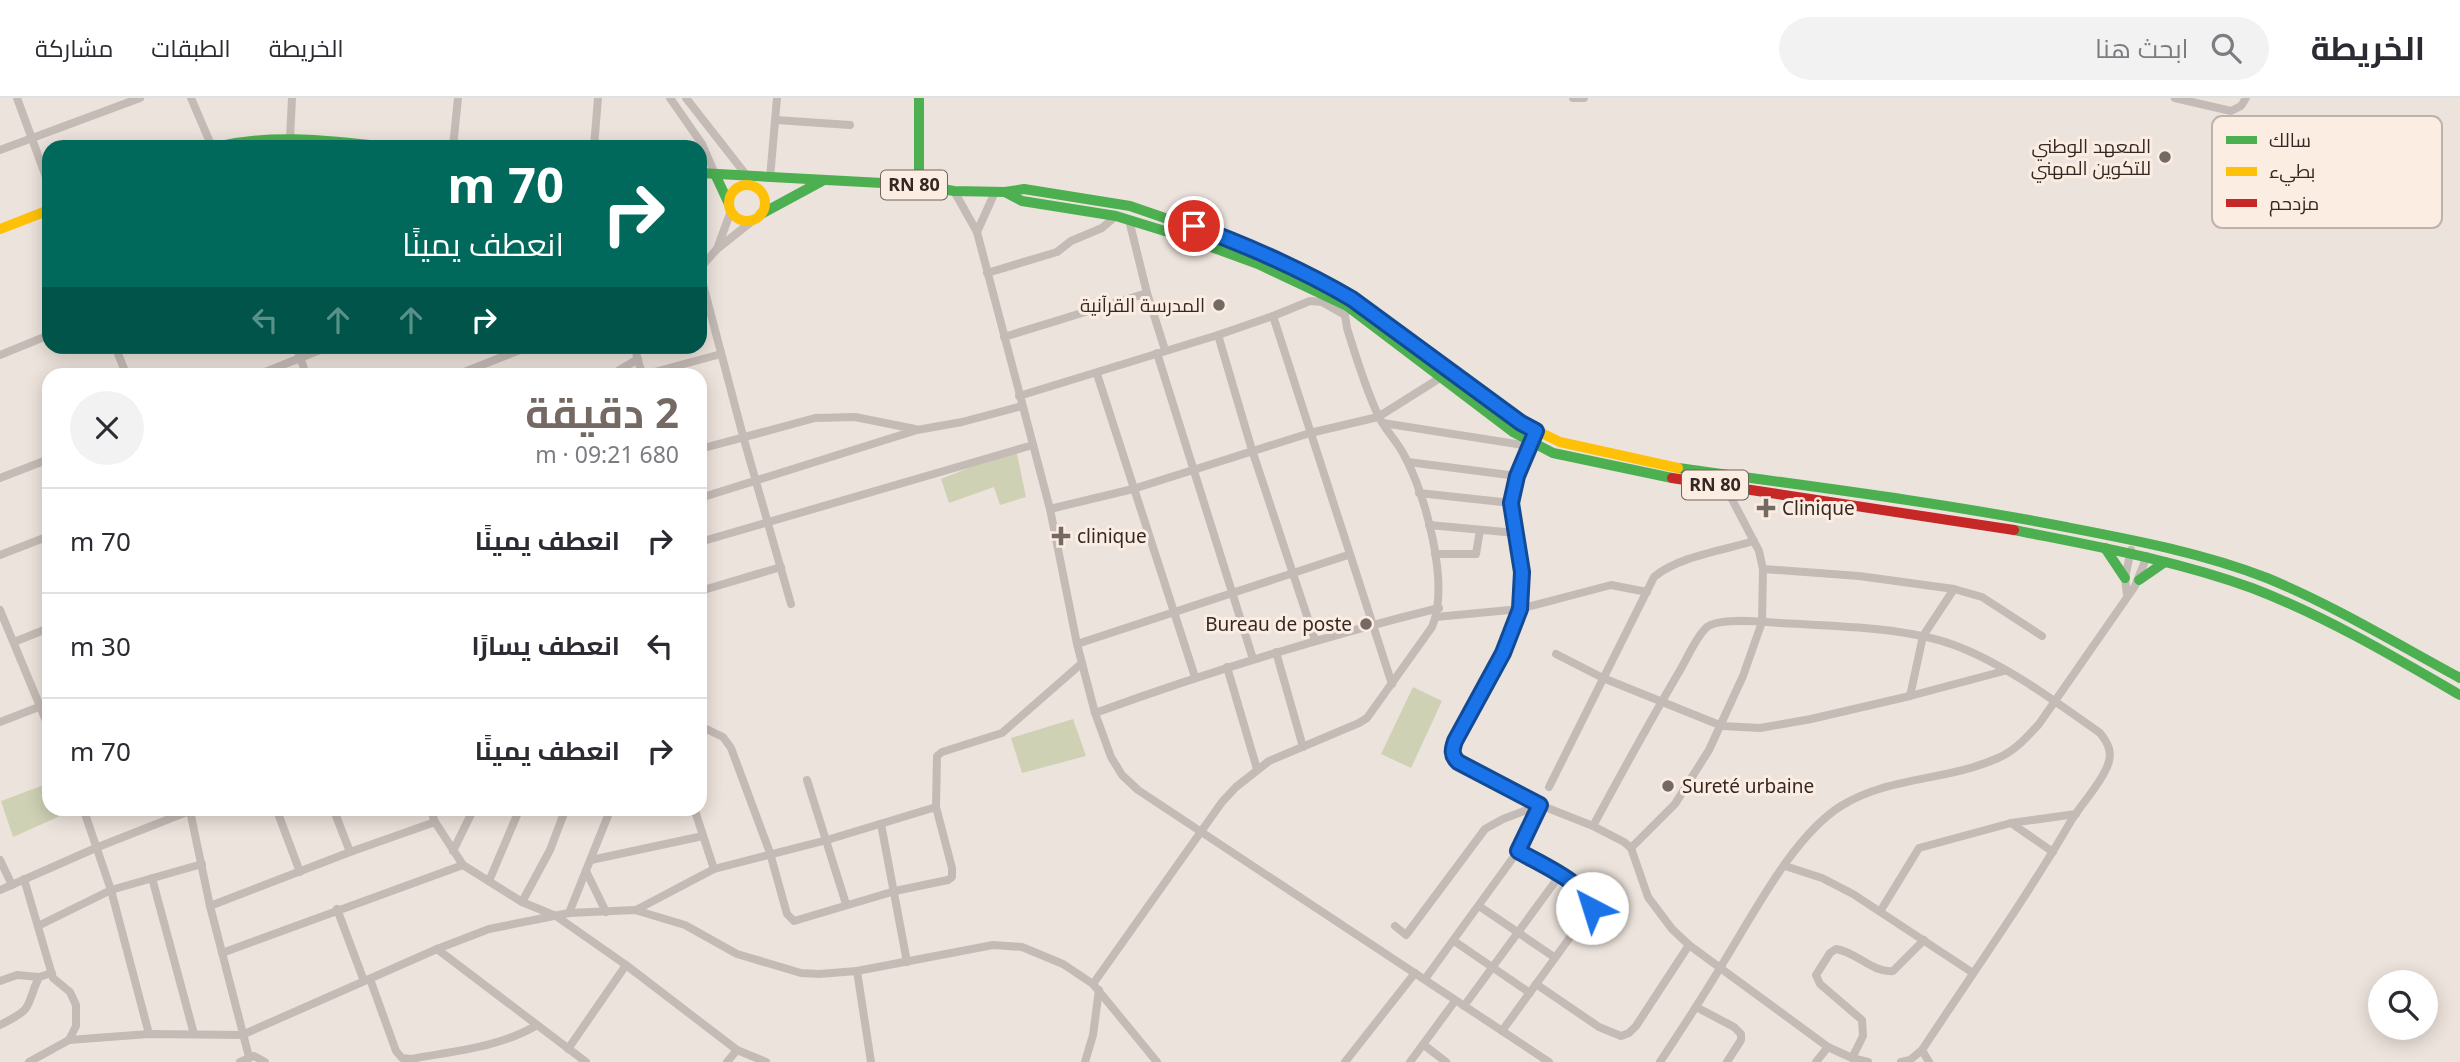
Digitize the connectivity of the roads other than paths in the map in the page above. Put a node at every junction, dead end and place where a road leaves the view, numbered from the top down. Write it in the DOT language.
graph roads {
  1 [pos="17,98"];
  2 [pos="140,98"];
  3 [pos="191,98"];
  4 [pos="292,98"];
  5 [pos="458,98"];
  6 [pos="598,98"];
  7 [pos="670,98"];
  8 [pos="686,98"];
  9 [pos="777,98"];
  10 [pos="919,98"];
  11 [pos="1573,98"];
  12 [pos="1584,98"];
  13 [pos="2175,98"];
  14 [pos="2246,98"];
  15 [pos="776,120"];
  16 [pos="850,125"];
  17 [pos="31,138"];
  18 [pos="290,138"];
  19 [pos="211,140"];
  20 [pos="237,140"];
  21 [pos="312,140"];
  22 [pos="454,140"];
  23 [pos="595,140"];
  24 [pos="699,140"];
  25 [pos="720,141"];
  26 [pos="707,143"];
  27 [pos="0,150"];
  28 [pos="707,156"];
  29 [pos="42,167"];
  30 [pos="707,173"];
  31 [pos="715,174"];
  32 [pos="747,176"];
  33 [pos="770,178"];
  34 [pos="823,181"];
  35 [pos="919,185"];
  36 [pos="755,187"];
  37 [pos="737,188"];
  38 [pos="954,191"];
  39 [pos="1000,192"];
  40 [pos="730,207"];
  41 [pos="42,213"];
  42 [pos="758,216"];
  43 [pos="1116,216"];
  44 [pos="1129,220"];
  45 [pos="0,229"];
  46 [pos="977,232"];
  47 [pos="1220,236"];
  48 [pos="717,249"];
  49 [pos="1216,249"];
  50 [pos="707,261"];
  51 [pos="987,274"];
  52 [pos="1147,293"];
  53 [pos="707,298"];
  54 [pos="1346,310"];
  55 [pos="1273,316"];
  56 [pos="1219,335"];
  57 [pos="1004,337"];
  58 [pos="42,338"];
  59 [pos="1161,352"];
  60 [pos="299,354"];
  61 [pos="310,354"];
  62 [pos="509,354"];
  63 [pos="637,354"];
  64 [pos="0,355"];
  65 [pos="721,355"];
  66 [pos="300,358"];
  67 [pos="638,359"];
  68 [pos="275,368"];
  69 [pos="304,368"];
  70 [pos="473,368"];
  71 [pos="623,368"];
  72 [pos="642,368"];
  73 [pos="669,368"];
  74 [pos="1097,374"];
  75 [pos="1440,378"];
  76 [pos="1019,396"];
  77 [pos="1022,406"];
  78 [pos="1381,420"];
  79 [pos="917,430"];
  80 [pos="1536,431"];
  81 [pos="1310,433"];
  82 [pos="743,436"];
  83 [pos="1530,444"];
  84 [pos="1033,445"];
  85 [pos="707,447"];
  86 [pos="1252,450"];
  87 [pos="42,461"];
  88 [pos="1408,462"];
  89 [pos="1192,469"];
  90 [pos="1517,476"];
  91 [pos="0,478"];
  92 [pos="755,480"];
  93 [pos="1725,486"];
  94 [pos="1133,488"];
  95 [pos="1419,493"];
  96 [pos="707,496"];
  97 [pos="1511,503"];
  98 [pos="1050,509"];
  99 [pos="768,522"];
  100 [pos="1429,525"];
  101 [pos="1480,530"];
  102 [pos="1516,533"];
  103 [pos="42,539"];
  104 [pos="707,540"];
  105 [pos="2134,540"];
  106 [pos="1754,541"];
  107 [pos="2150,544"];
  108 [pos="2105,548"];
  109 [pos="2131,553"];
  110 [pos="1436,554"];
  111 [pos="0,555"];
  112 [pos="1349,555"];
  113 [pos="2147,558"];
  114 [pos="2165,562"];
  115 [pos="781,567"];
  116 [pos="1763,569"];
  117 [pos="1294,573"];
  118 [pos="2125,578"];
  119 [pos="2139,580"];
  120 [pos="707,589"];
  121 [pos="1954,589"];
  122 [pos="1647,592"];
  123 [pos="1232,594"];
  124 [pos="2127,595"];
  125 [pos="791,604"];
  126 [pos="1439,608"];
  127 [pos="1520,609"];
  128 [pos="0,610"];
  129 [pos="1173,612"];
  130 [pos="1436,617"];
  131 [pos="1762,622"];
  132 [pos="1372,624"];
  133 [pos="42,631"];
  134 [pos="1923,636"];
  135 [pos="2042,636"];
  136 [pos="1315,640"];
  137 [pos="14,642"];
  138 [pos="1077,643"];
  139 [pos="1276,652"];
  140 [pos="1556,654"];
  141 [pos="1253,659"];
  142 [pos="1082,663"];
  143 [pos="1227,667"];
  144 [pos="2004,671"];
  145 [pos="1195,677"];
  146 [pos="1603,678"];
  147 [pos="2460,678"];
  148 [pos="1392,684"];
  149 [pos="2460,695"];
  150 [pos="1910,696"];
  151 [pos="2055,702"];
  152 [pos="1660,703"];
  153 [pos="40,706"];
  154 [pos="42,711"];
  155 [pos="1095,713"];
  156 [pos="0,722"];
  157 [pos="1722,726"];
  158 [pos="707,729"];
  159 [pos="1303,747"];
  160 [pos="1256,769"];
  161 [pos="807,780"];
  162 [pos="1549,787"];
  163 [pos="1540,805"];
  164 [pos="936,807"];
  165 [pos="2076,814"];
  166 [pos="86,816"];
  167 [pos="178,816"];
  168 [pos="194,816"];
  169 [pos="279,816"];
  170 [pos="336,816"];
  171 [pos="433,816"];
  172 [pos="470,816"];
  173 [pos="517,816"];
  174 [pos="563,816"];
  175 [pos="608,816"];
  176 [pos="697,816"];
  177 [pos="435,822"];
  178 [pos="2011,823"];
  179 [pos="881,824"];
  180 [pos="1593,826"];
  181 [pos="1201,831"];
  182 [pos="703,836"];
  183 [pos="827,840"];
  184 [pos="98,848"];
  185 [pos="1631,848"];
  186 [pos="453,851"];
  187 [pos="1518,851"];
  188 [pos="350,852"];
  189 [pos="2053,852"];
  190 [pos="770,853"];
  191 [pos="0,860"];
  192 [pos="590,860"];
  193 [pos="202,864"];
  194 [pos="463,865"];
  195 [pos="1785,866"];
  196 [pos="714,869"];
  197 [pos="586,871"];
  198 [pos="300,872"];
  199 [pos="1560,875"];
  200 [pos="152,878"];
  201 [pos="24,879"];
  202 [pos="489,881"];
  203 [pos="12,884"];
  204 [pos="0,890"];
  205 [pos="111,890"];
  206 [pos="895,891"];
  207 [pos="523,902"];
  208 [pos="846,904"];
  209 [pos="210,906"];
  210 [pos="1479,906"];
  211 [pos="337,909"];
  212 [pos="635,910"];
  213 [pos="1881,910"];
  214 [pos="606,912"];
  215 [pos="569,914"];
  216 [pos="556,916"];
  217 [pos="38,926"];
  218 [pos="1395,926"];
  219 [pos="1517,933"];
  220 [pos="1924,940"];
  221 [pos="1454,941"];
  222 [pos="1689,945"];
  223 [pos="437,949"];
  224 [pos="222,953"];
  225 [pos="1554,957"];
  226 [pos="907,962"];
  227 [pos="626,965"];
  228 [pos="1492,967"];
  229 [pos="1721,968"];
  230 [pos="857,971"];
  231 [pos="52,973"];
  232 [pos="1415,973"];
  233 [pos="1973,973"];
  234 [pos="39,978"];
  235 [pos="1424,979"];
  236 [pos="367,980"];
  237 [pos="0,981"];
  238 [pos="1536,984"];
  239 [pos="1096,987"];
  240 [pos="1530,993"];
  241 [pos="1455,1001"];
  242 [pos="1464,1006"];
  243 [pos="1696,1007"];
  244 [pos="0,1025"];
  245 [pos="537,1026"];
  246 [pos="1502,1031"];
  247 [pos="149,1034"];
  248 [pos="194,1034"];
  249 [pos="242,1035"];
  250 [pos="69,1040"];
  251 [pos="1424,1045"];
  252 [pos="1828,1047"];
  253 [pos="568,1049"];
  254 [pos="737,1050"];
  255 [pos="1922,1050"];
  256 [pos="248,1057"];
  257 [pos="1852,1058"];
  258 [pos="29,1062"];
  259 [pos="240,1062"];
  260 [pos="265,1062"];
  261 [pos="586,1062"];
  262 [pos="727,1062"];
  263 [pos="766,1062"];
  264 [pos="871,1062"];
  265 [pos="1085,1062"];
  266 [pos="1157,1062"];
  267 [pos="1345,1062"];
  268 [pos="1410,1062"];
  269 [pos="1446,1062"];
  270 [pos="1549,1062"];
  271 [pos="1660,1062"];
  272 [pos="1727,1062"];
  273 [pos="1816,1062"];
  274 [pos="1868,1062"];
  275 [pos="1901,1062"];
  276 [pos="1929,1062"];
  1 -- 17 [label="street"];
  2 -- 17 [label="street"];
  3 -- 19 [label="street"];
  4 -- 18 [label="street"];
  5 -- 22 [label="street"];
  6 -- 23 [label="street"];
  7 -- 24 [label="street"];
  8 -- 25 [label="street"];
  9 -- 15 [label="street"];
  10 -- 35 [label="main road"];
  11 -- 12 [label="street"];
  13 -- 14 [label="street"];
  15 -- 16 [label="street"];
  15 -- 33 [label="street"];
  17 -- 27 [label="street"];
  17 -- 29 [label="street"];
  18 -- 20 [label="main road"];
  18 -- 21 [label="main road"];
  25 -- 26 [label="street"];
  25 -- 32 [label="street"];
  28 -- 31 [label="street"];
  30 -- 31 [label="main road, RN 80"];
  31 -- 32 [label="main road, RN 80"];
  31 -- 40 [label="main road"];
  32 -- 33 [label="main road, RN 80"];
  32 -- 36 [label="main road"];
  32 -- 37 [label="main road"];
  33 -- 34 [label="main road, RN 80"];
  34 -- 35 [label="main road, RN 80"];
  34 -- 42 [label="main road"];
  35 -- 38 [label="main road, RN 80"];
  36 -- 37 [label="main road"];
  36 -- 42 [label="main road"];
  37 -- 40 [label="main road"];
  38 -- 39 [label="main road, RN 80"];
  38 -- 46 [label="street"];
  39 -- 43 [label="main road, RN 80"];
  39 -- 46 [label="street"];
  39 -- 47 [label="main road, RN 80"];
  40 -- 42 [label="main road"];
  40 -- 48 [label="street"];
  41 -- 45 [label="main road"];
  42 -- 48 [label="street"];
  43 -- 44 [label="main road, RN 80"];
  43 -- 51 [label="street"];
  44 -- 49 [label="main road, RN 80"];
  44 -- 52 [label="street"];
  46 -- 51 [label="street"];
  47 -- 49 [label="main road"];
  47 -- 80 [label="main road, RN 80"];
  48 -- 50 [label="street"];
  49 -- 54 [label="main road, RN 80"];
  51 -- 57 [label="street"];
  52 -- 57 [label="street"];
  52 -- 59 [label="street"];
  53 -- 65 [label="street"];
  54 -- 55 [label="street"];
  54 -- 75 [label="main road, RN 80"];
  54 -- 78 [label="street"];
  55 -- 56 [label="street"];
  55 -- 81 [label="street"];
  56 -- 59 [label="street"];
  56 -- 86 [label="street"];
  57 -- 76 [label="street"];
  58 -- 64 [label="street"];
  59 -- 74 [label="street"];
  59 -- 89 [label="street"];
  60 -- 66 [label="street"];
  61 -- 66 [label="street"];
  62 -- 70 [label="street"];
  63 -- 67 [label="street"];
  65 -- 73 [label="street"];
  65 -- 82 [label="street"];
  66 -- 68 [label="street"];
  66 -- 69 [label="street"];
  67 -- 71 [label="street"];
  67 -- 72 [label="street"];
  74 -- 76 [label="street"];
  74 -- 94 [label="street"];
  75 -- 78 [label="street"];
  75 -- 83 [label="main road, RN 80"];
  76 -- 77 [label="street"];
  77 -- 79 [label="street"];
  77 -- 84 [label="street"];
  78 -- 81 [label="street"];
  78 -- 83 [label="street"];
  78 -- 88 [label="street"];
  79 -- 82 [label="street"];
  79 -- 92 [label="street"];
  80 -- 83 [label="street"];
  80 -- 105 [label="main road, RN 80"];
  81 -- 86 [label="street"];
  81 -- 112 [label="street"];
  82 -- 85 [label="street"];
  82 -- 92 [label="street"];
  83 -- 90 [label="street"];
  83 -- 93 [label="main road, RN 80"];
  84 -- 98 [label="street"];
  84 -- 99 [label="street"];
  86 -- 89 [label="street"];
  86 -- 117 [label="street"];
  87 -- 91 [label="street"];
  88 -- 90 [label="street"];
  88 -- 95 [label="street"];
  89 -- 94 [label="street"];
  89 -- 123 [label="street"];
  90 -- 97 [label="street"];
  92 -- 96 [label="street"];
  92 -- 99 [label="street"];
  93 -- 106 [label="street"];
  93 -- 108 [label="main road, RN 80"];
  94 -- 98 [label="street"];
  94 -- 129 [label="street"];
  95 -- 97 [label="street"];
  95 -- 100 [label="street"];
  97 -- 102 [label="street"];
  98 -- 138 [label="street"];
  99 -- 104 [label="street"];
  99 -- 115 [label="street"];
  100 -- 101 [label="street"];
  100 -- 110 [label="street"];
  101 -- 102 [label="street"];
  101 -- 110 [label="street"];
  102 -- 127 [label="street"];
  103 -- 111 [label="street"];
  105 -- 107 [label="main road, RN 80"];
  105 -- 109 [label="street"];
  106 -- 116 [label="street"];
  106 -- 122 [label="street"];
  107 -- 113 [label="street"];
  107 -- 147 [label="main road, RN 80"];
  108 -- 109 [label="main road, RN 80"];
  108 -- 118 [label="main road"];
  109 -- 113 [label="main road, RN 80"];
  109 -- 118 [label="street"];
  110 -- 126 [label="street"];
  112 -- 117 [label="street"];
  112 -- 132 [label="street"];
  113 -- 114 [label="main road, RN 80"];
  113 -- 119 [label="street"];
  114 -- 119 [label="main road"];
  114 -- 149 [label="main road, RN 80"];
  115 -- 120 [label="street"];
  115 -- 125 [label="street"];
  116 -- 121 [label="street"];
  116 -- 131 [label="street"];
  117 -- 123 [label="street"];
  117 -- 136 [label="street"];
  118 -- 124 [label="street"];
  119 -- 124 [label="street"];
  121 -- 134 [label="street"];
  121 -- 135 [label="street"];
  122 -- 127 [label="street"];
  122 -- 146 [label="street"];
  123 -- 129 [label="street"];
  123 -- 141 [label="street"];
  124 -- 151 [label="street"];
  126 -- 130 [label="street"];
  126 -- 132 [label="street"];
  127 -- 130 [label="street"];
  127 -- 163 [label="street"];
  128 -- 137 [label="street"];
  129 -- 138 [label="street"];
  129 -- 145 [label="street"];
  130 -- 148 [label="street"];
  131 -- 134 [label="street"];
  131 -- 152 [label="street"];
  131 -- 157 [label="street"];
  132 -- 136 [label="street"];
  132 -- 148 [label="street"];
  133 -- 137 [label="street"];
  134 -- 144 [label="street"];
  134 -- 150 [label="street"];
  136 -- 139 [label="street"];
  137 -- 153 [label="street"];
  138 -- 142 [label="street"];
  139 -- 141 [label="street"];
  139 -- 159 [label="street"];
  140 -- 146 [label="street"];
  141 -- 143 [label="street"];
  142 -- 155 [label="street"];
  142 -- 164 [label="street"];
  143 -- 145 [label="street"];
  143 -- 160 [label="street"];
  144 -- 150 [label="street"];
  144 -- 151 [label="street"];
  145 -- 155 [label="street"];
  146 -- 152 [label="street"];
  146 -- 162 [label="street"];
  148 -- 159 [label="street"];
  150 -- 157 [label="street"];
  151 -- 165 [label="street"];
  151 -- 195 [label="street"];
  152 -- 157 [label="street"];
  152 -- 180 [label="street"];
  153 -- 154 [label="street"];
  153 -- 156 [label="street"];
  155 -- 181 [label="street"];
  157 -- 185 [label="street"];
  158 -- 190 [label="street"];
  159 -- 160 [label="street"];
  160 -- 181 [label="street"];
  161 -- 183 [label="street"];
  163 -- 180 [label="street"];
  163 -- 187 [label="street"];
  163 -- 218 [label="street"];
  164 -- 179 [label="street"];
  164 -- 206 [label="street"];
  165 -- 178 [label="street"];
  165 -- 189 [label="street"];
  166 -- 184 [label="street"];
  167 -- 184 [label="street"];
  168 -- 193 [label="street"];
  169 -- 198 [label="street"];
  170 -- 188 [label="street"];
  171 -- 177 [label="street"];
  172 -- 186 [label="street"];
  173 -- 202 [label="street"];
  174 -- 207 [label="street"];
  175 -- 192 [label="street"];
  176 -- 182 [label="street"];
  177 -- 186 [label="street"];
  177 -- 188 [label="street"];
  178 -- 189 [label="street"];
  178 -- 213 [label="street"];
  179 -- 183 [label="street"];
  179 -- 206 [label="street"];
  180 -- 185 [label="street"];
  181 -- 232 [label="street"];
  181 -- 239 [label="street"];
  182 -- 192 [label="street"];
  182 -- 196 [label="street"];
  183 -- 190 [label="street"];
  183 -- 208 [label="street"];
  184 -- 201 [label="street"];
  184 -- 205 [label="street"];
  185 -- 222 [label="street"];
  186 -- 194 [label="street"];
  187 -- 199 [label="street"];
  187 -- 210 [label="street"];
  188 -- 198 [label="street"];
  189 -- 233 [label="street"];
  190 -- 196 [label="street"];
  190 -- 208 [label="street"];
  191 -- 203 [label="street"];
  192 -- 197 [label="street"];
  193 -- 200 [label="street"];
  193 -- 209 [label="street"];
  194 -- 202 [label="street"];
  194 -- 211 [label="street"];
  195 -- 213 [label="street"];
  195 -- 229 [label="street"];
  196 -- 212 [label="street"];
  197 -- 214 [label="street"];
  197 -- 215 [label="street"];
  198 -- 209 [label="street"];
  199 -- 219 [label="street"];
  199 -- 225 [label="street"];
  200 -- 205 [label="street"];
  200 -- 248 [label="street"];
  201 -- 203 [label="street"];
  201 -- 217 [label="street"];
  202 -- 207 [label="street"];
  203 -- 204 [label="street"];
  205 -- 217 [label="street"];
  205 -- 247 [label="street"];
  206 -- 208 [label="street"];
  206 -- 226 [label="street"];
  207 -- 216 [label="street"];
  209 -- 224 [label="street"];
  210 -- 219 [label="street"];
  210 -- 221 [label="street"];
  211 -- 224 [label="street"];
  211 -- 236 [label="street"];
  212 -- 214 [label="street"];
  212 -- 230 [label="street"];
  213 -- 220 [label="street"];
  214 -- 215 [label="street"];
  215 -- 216 [label="street"];
  216 -- 223 [label="street"];
  216 -- 227 [label="street"];
  217 -- 231 [label="street"];
  219 -- 225 [label="street"];
  219 -- 228 [label="street"];
  220 -- 233 [label="street"];
  220 -- 257 [label="street"];
  221 -- 228 [label="street"];
  221 -- 235 [label="street"];
  222 -- 229 [label="street"];
  222 -- 238 [label="street"];
  223 -- 236 [label="street"];
  223 -- 245 [label="street"];
  224 -- 249 [label="street"];
  225 -- 238 [label="street"];
  226 -- 230 [label="street"];
  226 -- 239 [label="street"];
  227 -- 253 [label="street"];
  227 -- 254 [label="street"];
  228 -- 240 [label="street"];
  228 -- 242 [label="street"];
  229 -- 243 [label="street"];
  229 -- 252 [label="street"];
  230 -- 264 [label="street"];
  231 -- 234 [label="street"];
  231 -- 250 [label="street"];
  232 -- 235 [label="street"];
  232 -- 267 [label="street"];
  233 -- 255 [label="street"];
  234 -- 237 [label="street"];
  234 -- 244 [label="street"];
  235 -- 241 [label="street"];
  236 -- 245 [label="street"];
  236 -- 249 [label="street"];
  238 -- 240 [label="street"];
  239 -- 265 [label="street"];
  239 -- 266 [label="street"];
  240 -- 246 [label="street"];
  241 -- 242 [label="street"];
  241 -- 251 [label="street"];
  242 -- 246 [label="street"];
  243 -- 271 [label="street"];
  243 -- 272 [label="street"];
  245 -- 253 [label="street"];
  246 -- 270 [label="street"];
  247 -- 248 [label="street"];
  247 -- 250 [label="street"];
  248 -- 249 [label="street"];
  249 -- 256 [label="street"];
  250 -- 258 [label="street"];
  251 -- 268 [label="street"];
  251 -- 269 [label="street"];
  252 -- 257 [label="street"];
  252 -- 273 [label="street"];
  253 -- 261 [label="street"];
  254 -- 262 [label="street"];
  254 -- 263 [label="street"];
  255 -- 275 [label="street"];
  255 -- 276 [label="street"];
  256 -- 259 [label="street"];
  256 -- 260 [label="street"];
  257 -- 274 [label="street"];
}
